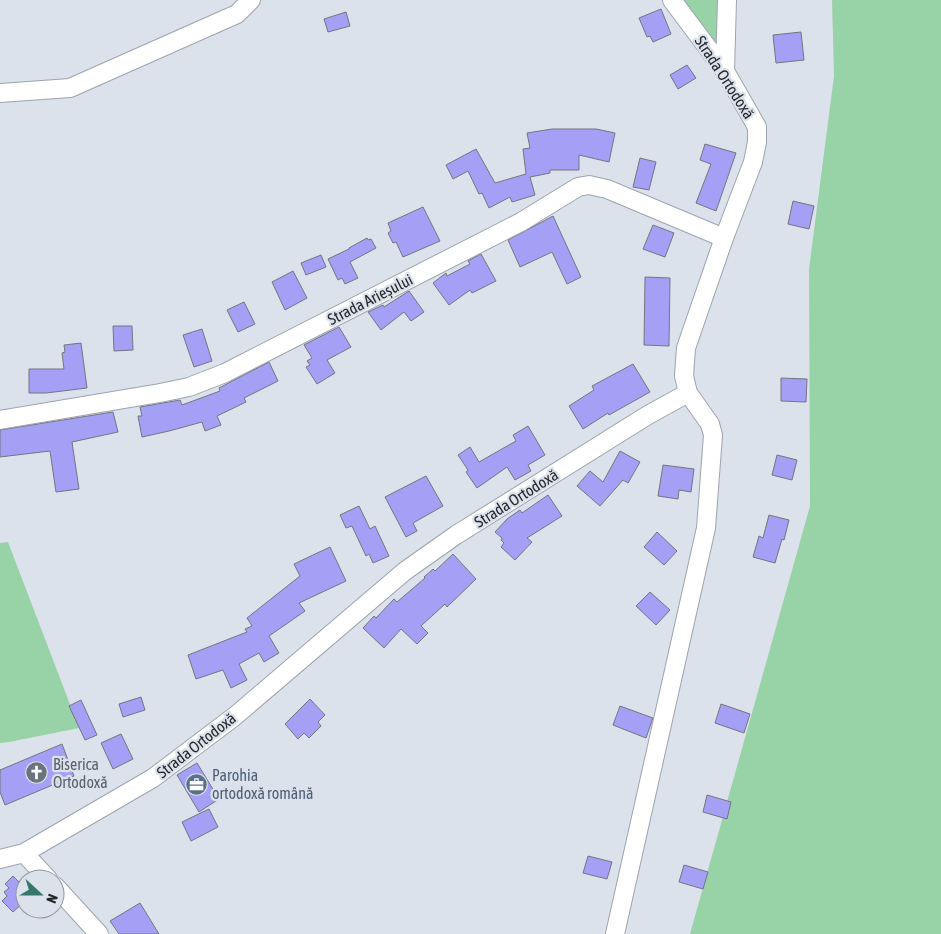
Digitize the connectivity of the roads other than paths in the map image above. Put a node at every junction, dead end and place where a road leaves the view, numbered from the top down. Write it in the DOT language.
graph roads {
  1 [pos="251,0"];
  2 [pos="672,0"];
  3 [pos="727,0"];
  4 [pos="725,71"];
  5 [pos="0,93"];
  6 [pos="724,238"];
  7 [pos="688,393"];
  8 [pos="0,420"];
  9 [pos="24,853"];
  10 [pos="0,859"];
  11 [pos="39,869"];
  12 [pos="65,897"];
  13 [pos="99,934"];
  14 [pos="615,934"];
  1 -- 5 [label="street"];
  2 -- 4 [label="street, Strada Ortodoxă"];
  3 -- 4 [label="street"];
  4 -- 6 [label="street, Strada Ortodoxă"];
  6 -- 7 [label="street, Strada Ortodoxă"];
  6 -- 8 [label="street, Strada Arieșului"];
  7 -- 9 [label="street, Strada Ortodoxă"];
  7 -- 14 [label="street"];
  9 -- 10 [label="street, Strada Ortodoxă"];
  9 -- 11 [label="street"];
  12 -- 13 [label="street"];
}
